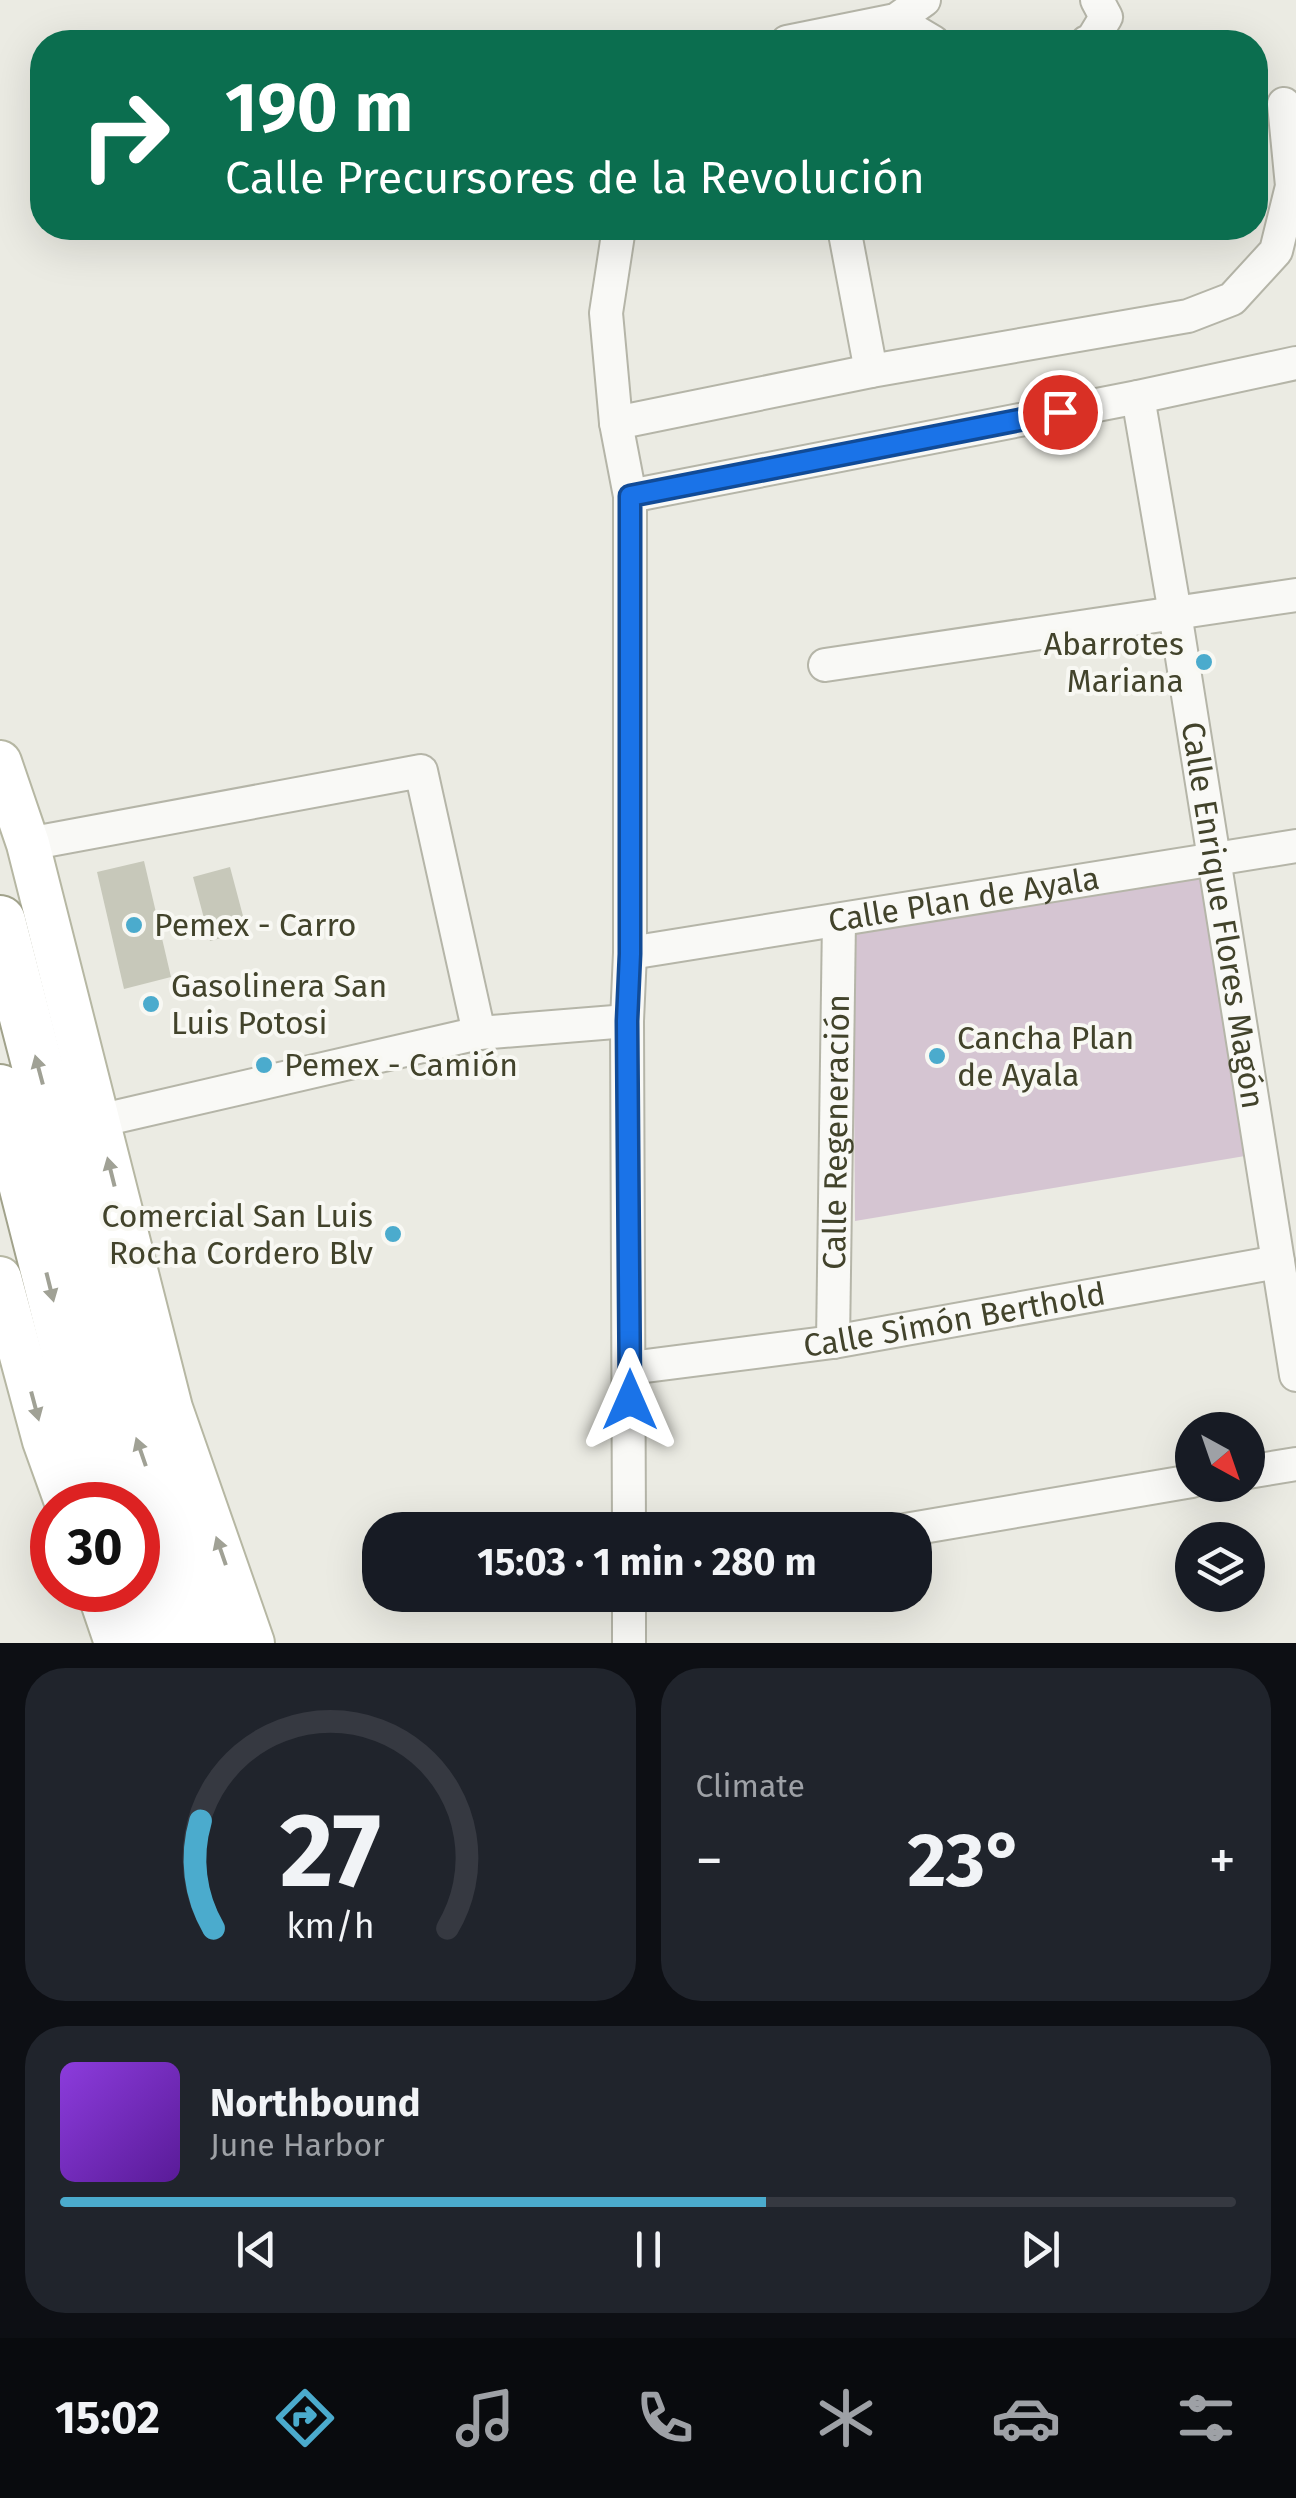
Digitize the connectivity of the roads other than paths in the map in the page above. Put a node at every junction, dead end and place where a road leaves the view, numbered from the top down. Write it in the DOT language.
graph roads {
  1 [pos="924,0"];
  2 [pos="1097,0"];
  3 [pos="896,20"];
  4 [pos="846,30"];
  5 [pos="913,30"];
  6 [pos="1098,30"];
  7 [pos="1284,104"];
  8 [pos="617,240"];
  9 [pos="846,240"];
  10 [pos="1296,364"];
  11 [pos="871,371"];
  12 [pos="1138,397"];
  13 [pos="616,423"];
  14 [pos="630,496"];
  15 [pos="1296,595"];
  16 [pos="1175,613"];
  17 [pos="825,665"];
  18 [pos="0,762"];
  19 [pos="28,844"];
  20 [pos="1296,846"];
  21 [pos="1214,860"];
  22 [pos="839,920"];
  23 [pos="0,921"];
  24 [pos="630,954"];
  25 [pos="627,1021"];
  26 [pos="479,1033"];
  27 [pos="0,1090"];
  28 [pos="98,1122"];
  29 [pos="1278,1262"];
  30 [pos="0,1278"];
  31 [pos="833,1342"];
  32 [pos="630,1368"];
  33 [pos="1296,1375"];
  34 [pos="1296,1464"];
  35 [pos="1265,1469"];
  36 [pos="59,1482"];
  37 [pos="103,1482"];
  38 [pos="1175,1484"];
  39 [pos="630,1512"];
  40 [pos="932,1525"];
  41 [pos="105,1612"];
  42 [pos="148,1612"];
  43 [pos="629,1612"];
  44 [pos="116,1643"];
  45 [pos="158,1643"];
  46 [pos="207,1643"];
  47 [pos="253,1643"];
  48 [pos="629,1643"];
  1 -- 3 [label="street"];
  2 -- 6 [label="street"];
  3 -- 4 [label="street"];
  3 -- 5 [label="street"];
  7 -- 11 [label="street"];
  8 -- 13 [label="street"];
  9 -- 11 [label="street"];
  10 -- 12 [label="street"];
  11 -- 13 [label="street"];
  12 -- 14 [label="street"];
  12 -- 16 [label="street, Calle Enrique Flores Magón"];
  13 -- 14 [label="street"];
  14 -- 24 [label="street"];
  15 -- 16 [label="street"];
  16 -- 17 [label="street"];
  16 -- 21 [label="street, Calle Enrique Flores Magón"];
  18 -- 19 [label="main road"];
  19 -- 26 [label="street"];
  19 -- 28 [label="main road"];
  20 -- 21 [label="street, Calle Plan de Ayala"];
  21 -- 22 [label="street, Calle Plan de Ayala"];
  21 -- 29 [label="street, Calle Enrique Flores Magón"];
  22 -- 24 [label="street, Calle Plan de Ayala"];
  22 -- 31 [label="street, Calle Regeneración"];
  46 -- 23 [label="highway, one-way"];
  24 -- 25 [label="street"];
  25 -- 26 [label="street"];
  25 -- 32 [label="street"];
  26 -- 28 [label="street"];
  27 -- 37 [label="highway, one-way"];
  47 -- 28 [label="main road, one-way"];
  29 -- 31 [label="street, Calle Simón Berthold"];
  29 -- 33 [label="street, Calle Enrique Flores Magón"];
  30 -- 36 [label="main road, one-way"];
  31 -- 32 [label="street, Calle Simón Berthold"];
  32 -- 39 [label="street"];
  34 -- 35 [label="street"];
  38 -- 40 [label="street"];
  41 -- 44 [label="main road"];
  42 -- 45 [label="highway"];
  43 -- 48 [label="street"];
}
